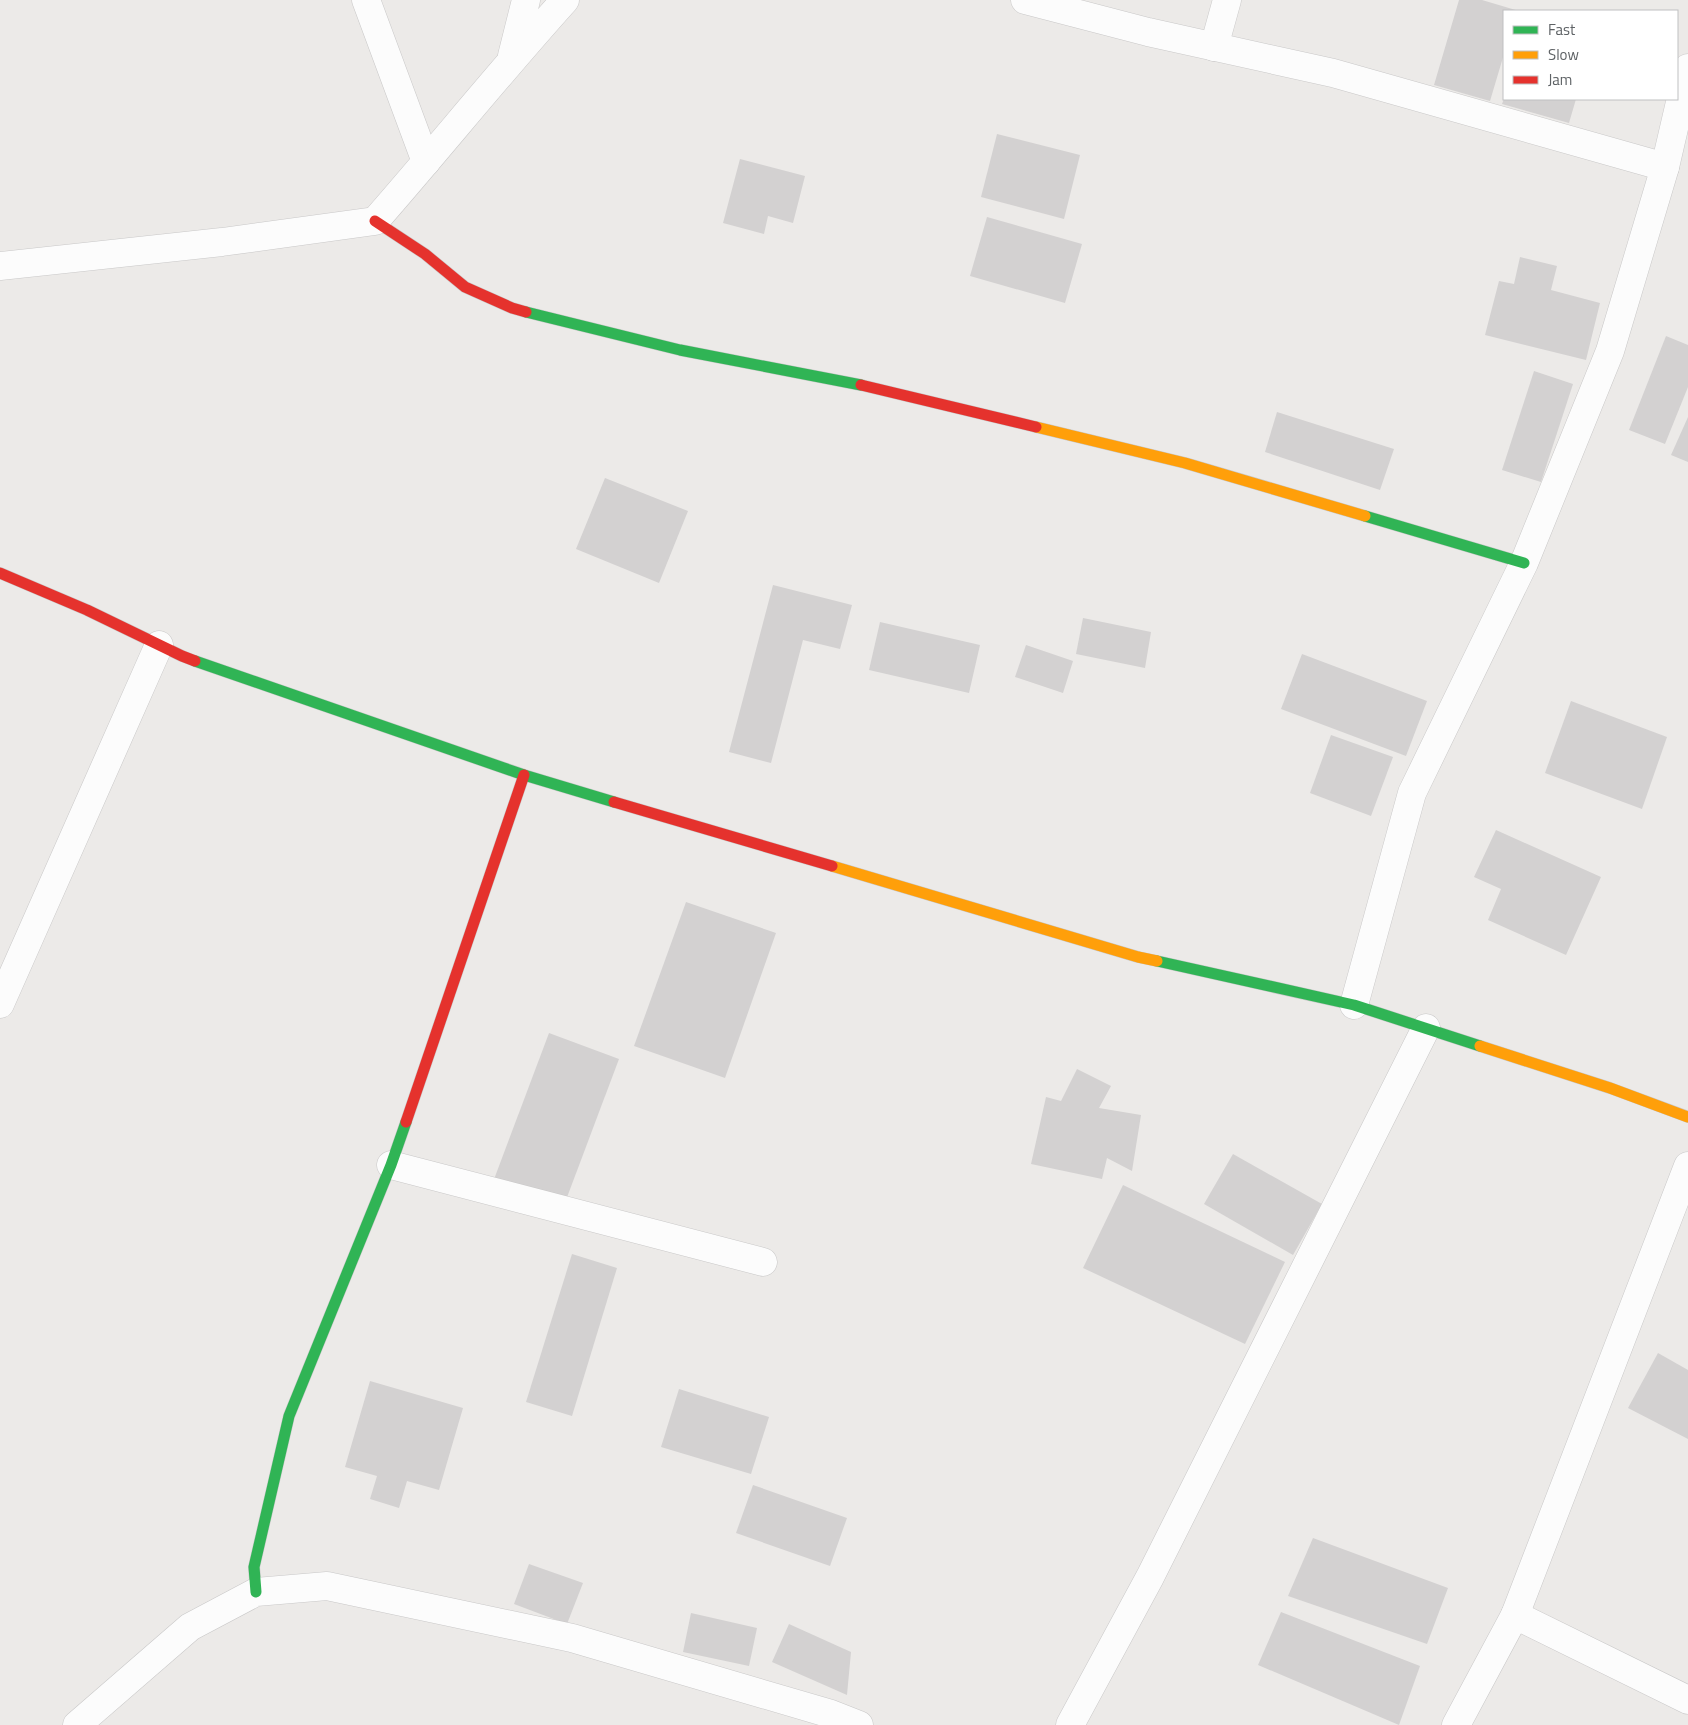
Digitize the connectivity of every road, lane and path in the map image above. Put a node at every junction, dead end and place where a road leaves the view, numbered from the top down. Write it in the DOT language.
graph roads {
  1 [pos="366,0"];
  2 [pos="526,0"];
  3 [pos="564,0"];
  4 [pos="1024,0"];
  5 [pos="1227,0"];
  6 [pos="1214,46"];
  7 [pos="511,60"];
  8 [pos="1686,86"];
  9 [pos="426,162"];
  10 [pos="1665,167"];
  11 [pos="375,221"];
  12 [pos="0,266"];
  13 [pos="1524,562"];
  14 [pos="0,572"];
  15 [pos="159,645"];
  16 [pos="524,775"];
  17 [pos="0,1004"];
  18 [pos="1354,1005"];
  19 [pos="1426,1028"];
  20 [pos="1688,1117"];
  21 [pos="390,1165"];
  22 [pos="1688,1166"];
  23 [pos="763,1262"];
  24 [pos="256,1592"];
  25 [pos="1515,1615"];
  26 [pos="1688,1700"];
  27 [pos="77,1725"];
  28 [pos="859,1725"];
  29 [pos="1070,1725"];
  30 [pos="1456,1725"];
  1 -- 9 [label="street"];
  2 -- 7 [label="street"];
  3 -- 7 [label="street"];
  4 -- 6 [label="street"];
  5 -- 6 [label="street"];
  6 -- 10 [label="street"];
  7 -- 9 [label="street"];
  8 -- 10 [label="street"];
  9 -- 11 [label="street"];
  10 -- 13 [label="street"];
  11 -- 12 [label="street"];
  11 -- 13 [label="street"];
  13 -- 18 [label="street"];
  14 -- 15 [label="street"];
  15 -- 16 [label="street"];
  15 -- 17 [label="street"];
  16 -- 18 [label="street"];
  16 -- 21 [label="street"];
  18 -- 19 [label="street"];
  19 -- 20 [label="street"];
  19 -- 29 [label="street"];
  21 -- 23 [label="street"];
  21 -- 24 [label="street"];
  22 -- 25 [label="street"];
  24 -- 27 [label="street"];
  24 -- 28 [label="street"];
  25 -- 26 [label="street"];
  25 -- 30 [label="street"];
}
